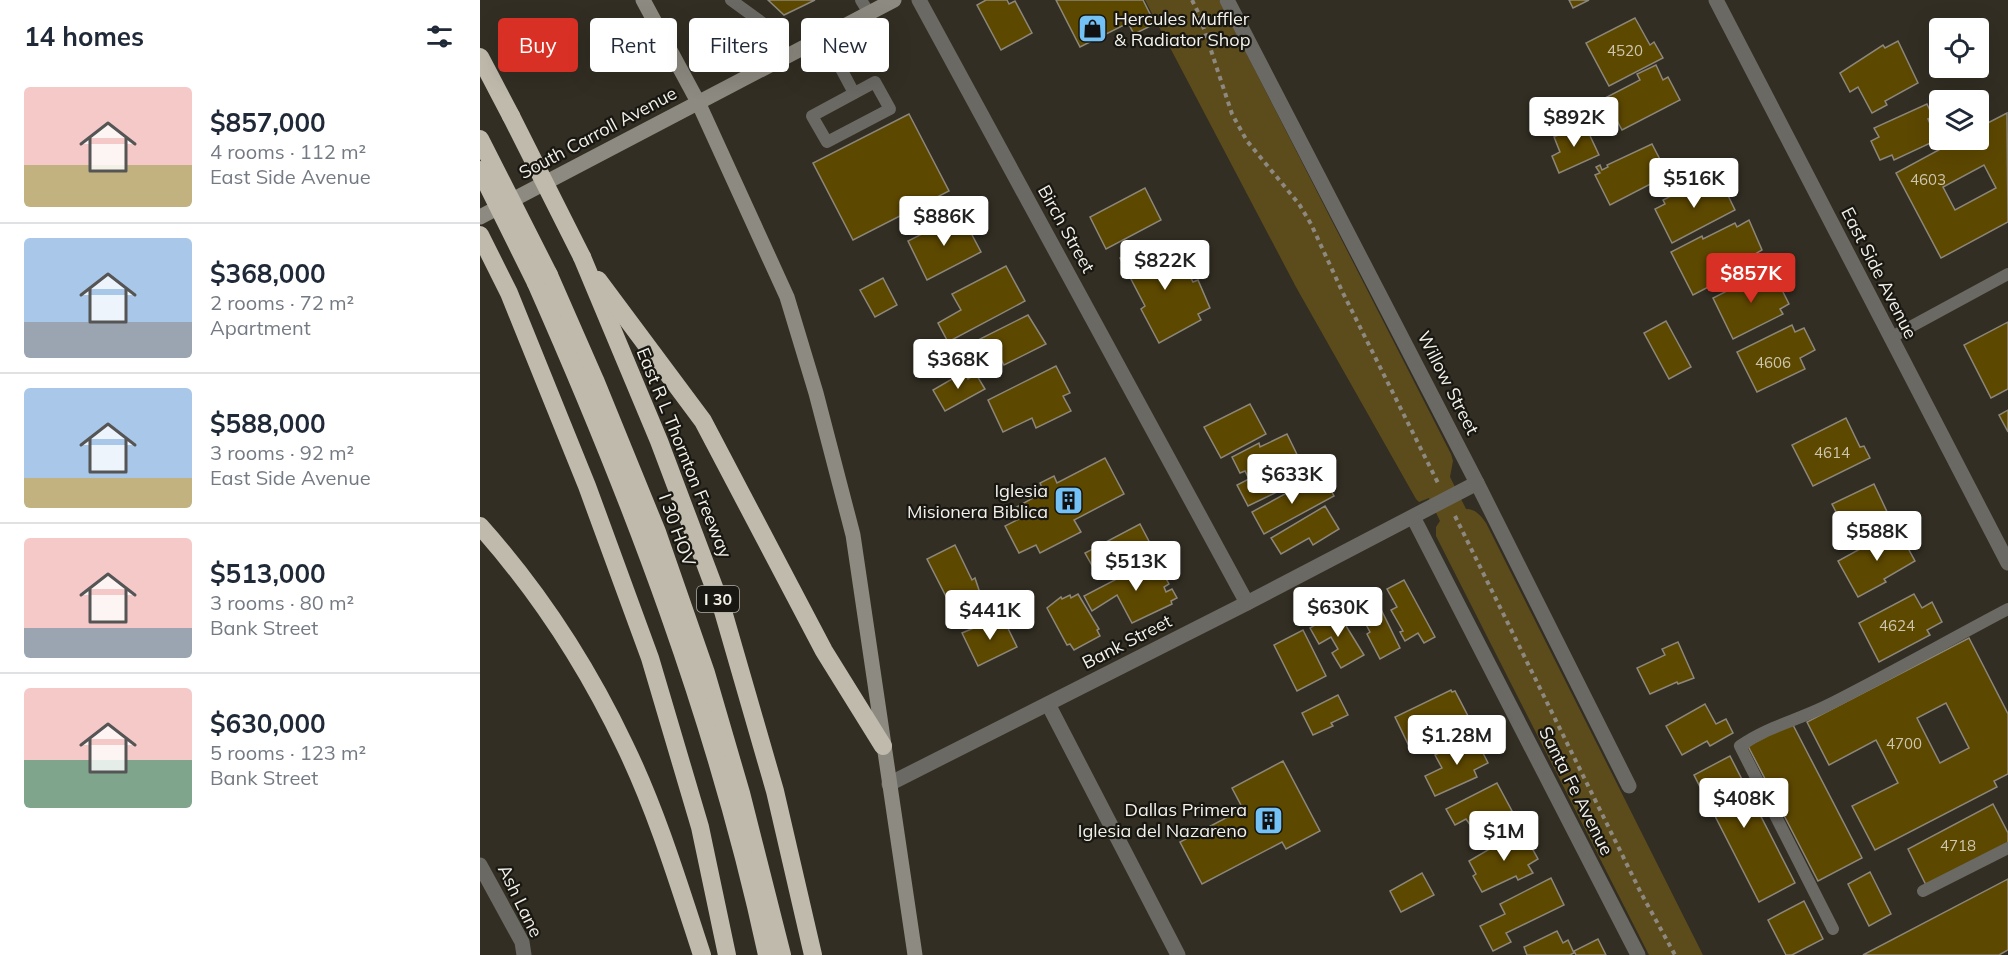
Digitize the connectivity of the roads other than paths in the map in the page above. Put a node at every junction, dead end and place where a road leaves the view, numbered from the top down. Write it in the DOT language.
graph roads {
  1 [pos="643,0"];
  2 [pos="732,0"];
  3 [pos="894,0"];
  4 [pos="919,0"];
  5 [pos="1227,0"];
  6 [pos="1716,0"];
  7 [pos="865,7"];
  8 [pos="756,18"];
  9 [pos="850,18"];
  10 [pos="480,57"];
  11 [pos="755,72"];
  12 [pos="843,72"];
  13 [pos="854,93"];
  14 [pos="698,102"];
  15 [pos="480,139"];
  16 [pos="480,170"];
  17 [pos="480,216"];
  18 [pos="480,235"];
  19 [pos="582,257"];
  20 [pos="2008,274"];
  21 [pos="542,279"];
  22 [pos="1890,338"];
  23 [pos="1477,483"];
  24 [pos="1413,517"];
  25 [pos="480,526"];
  26 [pos="2008,563"];
  27 [pos="1247,603"];
  28 [pos="2008,609"];
  29 [pos="1048,704"];
  30 [pos="883,746"];
  31 [pos="889,784"];
  32 [pos="1629,786"];
  33 [pos="2008,848"];
  34 [pos="480,865"];
  35 [pos="1923,891"];
  36 [pos="1833,929"];
  37 [pos="524,955"];
  38 [pos="702,955"];
  39 [pos="727,955"];
  40 [pos="767,955"];
  41 [pos="782,955"];
  42 [pos="813,955"];
  43 [pos="915,955"];
  44 [pos="1178,955"];
  45 [pos="1638,955"];
  1 -- 14 [label="main road"];
  2 -- 8 [label="lane"];
  3 -- 7 [label="main road, South Carroll Avenue"];
  4 -- 27 [label="street, Birch Street"];
  5 -- 23 [label="street, Willow Street"];
  6 -- 22 [label="street, East Side Avenue"];
  7 -- 9 [label="main road, South Carroll Avenue"];
  10 -- 19 [label="highway, East R L Thornton Freeway / I 30, bridge"];
  11 -- 14 [label="main road, South Carroll Avenue"];
  12 -- 13 [label="lane"];
  13 -- 13 [label="lane"];
  14 -- 17 [label="main road, South Carroll Avenue"];
  14 -- 30 [label="main road"];
  15 -- 21 [label="highway, I 30 HOV, bridge"];
  16 -- 21 [label="highway, I 30 HOV, bridge"];
  18 -- 39 [label="highway"];
  19 -- 30 [label="highway"];
  19 -- 42 [label="highway, East R L Thornton Freeway / I 30"];
  20 -- 22 [label="lane"];
  21 -- 40 [label="highway, I 30 HOV"];
  21 -- 41 [label="highway, I 30 HOV"];
  22 -- 26 [label="street, East Side Avenue"];
  23 -- 24 [label="street, Bank Street"];
  23 -- 32 [label="street, Willow Street"];
  24 -- 27 [label="street, Bank Street"];
  24 -- 45 [label="street, Santa Fe Avenue"];
  25 -- 38 [label="highway"];
  27 -- 29 [label="street, Bank Street"];
  28 -- 36 [label="lane"];
  29 -- 31 [label="street, Bank Street"];
  29 -- 44 [label="street"];
  30 -- 31 [label="main road"];
  31 -- 43 [label="main road"];
  33 -- 35 [label="lane"];
  34 -- 37 [label="street, Ash Lane"];
}
